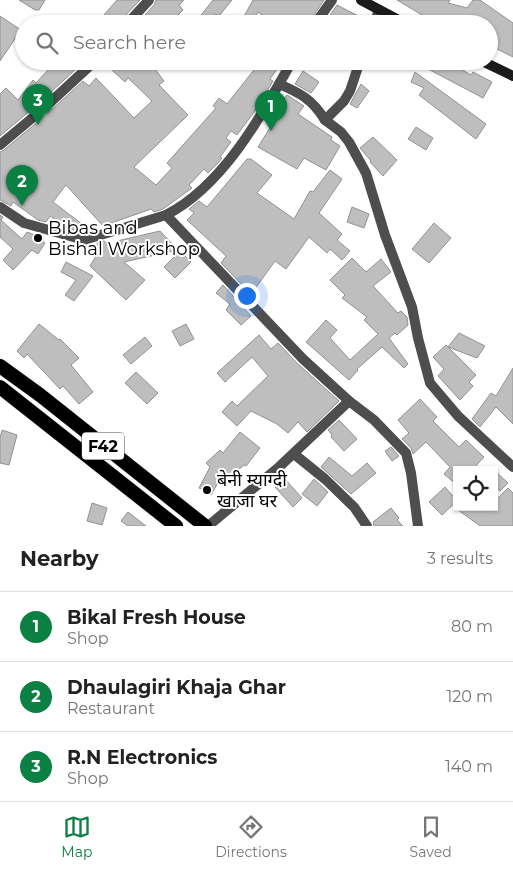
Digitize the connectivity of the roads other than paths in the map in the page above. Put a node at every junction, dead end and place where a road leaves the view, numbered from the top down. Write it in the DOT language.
graph roads {
  1 [pos="149,0"];
  2 [pos="332,0"];
  3 [pos="361,0"];
  4 [pos="379,10"];
  5 [pos="135,15"];
  6 [pos="321,15"];
  7 [pos="377,15"];
  8 [pos="389,15"];
  9 [pos="498,69"];
  10 [pos="86,70"];
  11 [pos="287,70"];
  12 [pos="357,70"];
  13 [pos="513,76"];
  14 [pos="279,84"];
  15 [pos="325,120"];
  16 [pos="0,145"];
  17 [pos="0,207"];
  18 [pos="166,215"];
  19 [pos="0,366"];
  20 [pos="0,387"];
  21 [pos="349,401"];
  22 [pos="294,454"];
  23 [pos="513,467"];
  24 [pos="176,526"];
  25 [pos="206,526"];
  26 [pos="367,526"];
  27 [pos="418,526"];
  1 -- 5 [label="street"];
  2 -- 6 [label="street"];
  3 -- 4 [label="main road"];
  4 -- 7 [label="street"];
  4 -- 8 [label="main road"];
  9 -- 13 [label="main road"];
  10 -- 16 [label="street"];
  11 -- 14 [label="street"];
  12 -- 15 [label="street"];
  14 -- 15 [label="street"];
  14 -- 18 [label="street"];
  15 -- 23 [label="street"];
  17 -- 18 [label="street"];
  18 -- 21 [label="street"];
  19 -- 25 [label="highway, F42"];
  20 -- 24 [label="highway, F42"];
  21 -- 22 [label="street"];
  21 -- 27 [label="street"];
  22 -- 25 [label="street"];
  22 -- 26 [label="street"];
}
